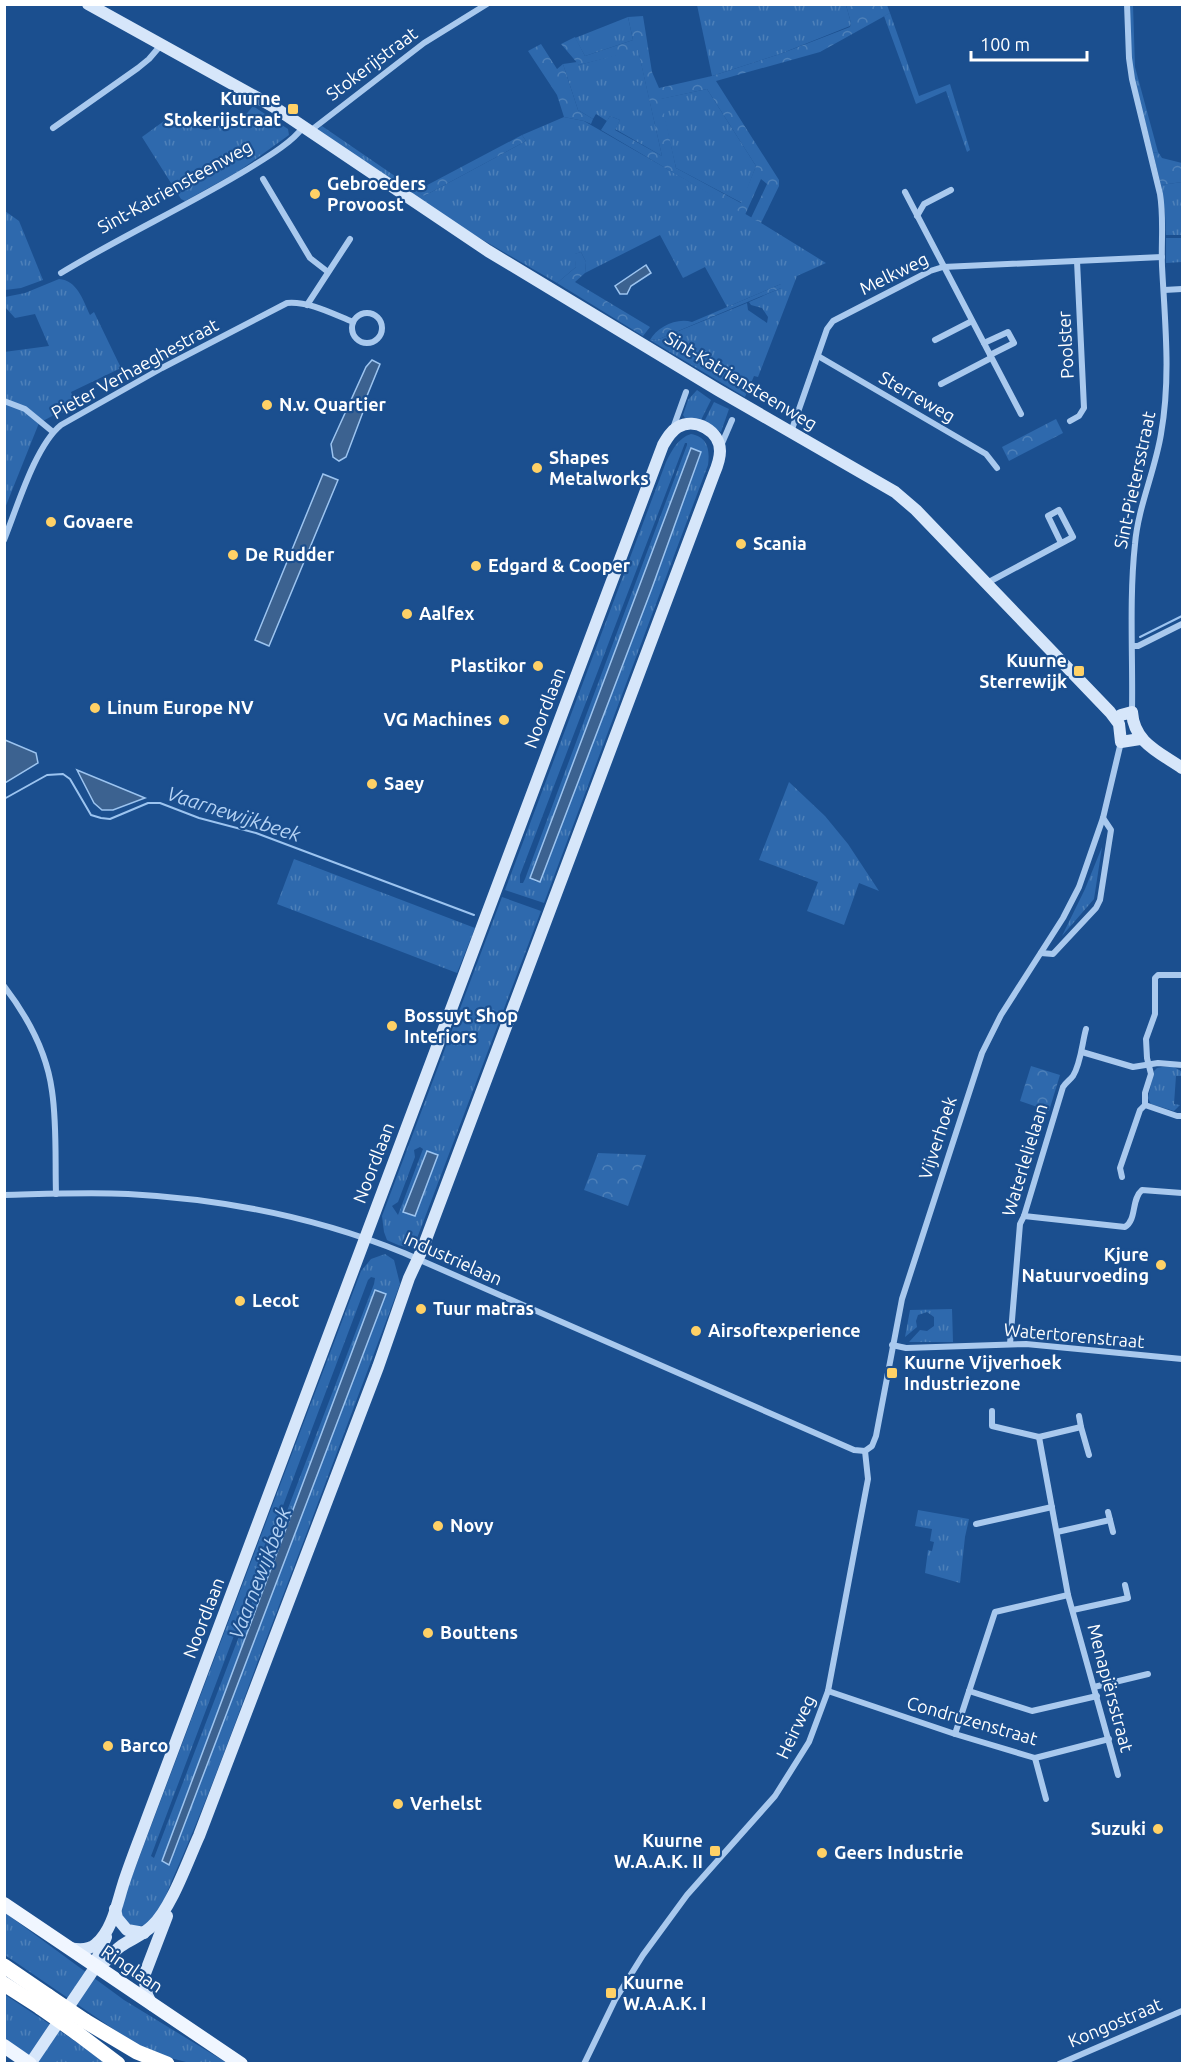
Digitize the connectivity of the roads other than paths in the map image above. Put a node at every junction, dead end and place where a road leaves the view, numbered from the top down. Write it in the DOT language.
graph roads {
  1 [pos="88,4"];
  2 [pos="487,4"];
  3 [pos="1126,4"];
  4 [pos="161,44"];
  5 [pos="53,128"];
  6 [pos="306,129"];
  7 [pos="263,179"];
  8 [pos="951,190"];
  9 [pos="905,192"];
  10 [pos="917,216"];
  11 [pos="350,239"];
  12 [pos="1162,257"];
  13 [pos="1077,261"];
  14 [pos="944,267"];
  15 [pos="328,272"];
  16 [pos="61,273"];
  17 [pos="1164,290"];
  18 [pos="1182,290"];
  19 [pos="307,304"];
  20 [pos="972,321"];
  21 [pos="353,322"];
  22 [pos="935,340"];
  23 [pos="984,344"];
  24 [pos="818,356"];
  25 [pos="991,356"];
  26 [pos="941,384"];
  27 [pos="686,392"];
  28 [pos="4,401"];
  29 [pos="1021,414"];
  30 [pos="732,420"];
  31 [pos="1070,422"];
  32 [pos="53,432"];
  33 [pos="671,432"];
  34 [pos="790,432"];
  35 [pos="720,448"];
  36 [pos="997,468"];
  37 [pos="4,540"];
  38 [pos="1061,543"];
  39 [pos="987,583"];
  40 [pos="1182,624"];
  41 [pos="1132,646"];
  42 [pos="1132,712"];
  43 [pos="1116,719"];
  44 [pos="1140,739"];
  45 [pos="1121,742"];
  46 [pos="1182,768"];
  47 [pos="1103,818"];
  48 [pos="1041,953"];
  49 [pos="1182,975"];
  50 [pos="4,986"];
  51 [pos="1086,1029"];
  52 [pos="1082,1052"];
  53 [pos="1149,1065"];
  54 [pos="1182,1065"];
  55 [pos="1145,1105"];
  56 [pos="1182,1114"];
  57 [pos="1122,1177"];
  58 [pos="1182,1193"];
  59 [pos="56,1194"];
  60 [pos="4,1195"];
  61 [pos="1024,1216"];
  62 [pos="365,1238"];
  63 [pos="418,1260"];
  64 [pos="1010,1344"];
  65 [pos="892,1345"];
  66 [pos="1182,1359"];
  67 [pos="992,1411"];
  68 [pos="1079,1416"];
  69 [pos="1081,1427"];
  70 [pos="1040,1437"];
  71 [pos="865,1451"];
  72 [pos="1089,1455"];
  73 [pos="1052,1507"];
  74 [pos="1108,1512"];
  75 [pos="1110,1521"];
  76 [pos="976,1524"];
  77 [pos="1057,1532"];
  78 [pos="1113,1532"];
  79 [pos="1125,1585"];
  80 [pos="1068,1595"];
  81 [pos="1073,1610"];
  82 [pos="1148,1674"];
  83 [pos="1094,1687"];
  84 [pos="828,1691"];
  85 [pos="969,1691"];
  86 [pos="1097,1695"];
  87 [pos="955,1734"];
  88 [pos="1109,1739"];
  89 [pos="1035,1758"];
  90 [pos="1118,1775"];
  91 [pos="1046,1799"];
  92 [pos="171,1899"];
  93 [pos="4,1904"];
  94 [pos="115,1909"];
  95 [pos="107,1929"];
  96 [pos="144,1933"];
  97 [pos="70,1948"];
  98 [pos="4,1966"];
  99 [pos="96,1966"];
  100 [pos="4,1983"];
  101 [pos="44,2002"];
  102 [pos="152,2005"];
  103 [pos="1182,2011"];
  104 [pos="81,2027"];
  105 [pos="4,2046"];
  106 [pos="30,2064"];
  107 [pos="118,2064"];
  108 [pos="167,2064"];
  109 [pos="241,2064"];
  110 [pos="584,2064"];
  111 [pos="1059,2064"];
  1 -- 4 [label="street, Sint-Katriensteenweg"];
  2 -- 6 [label="street, Stokerijstraat"];
  3 -- 12 [label="street, Sint-Pietersstraat"];
  4 -- 5 [label="street"];
  4 -- 6 [label="street, Sint-Katriensteenweg"];
  6 -- 16 [label="street, Sint-Katriensteenweg"];
  6 -- 34 [label="street, Sint-Katriensteenweg"];
  7 -- 15 [label="street"];
  8 -- 10 [label="street"];
  9 -- 10 [label="street"];
  10 -- 14 [label="street"];
  11 -- 15 [label="street"];
  12 -- 13 [label="street, Melkweg"];
  12 -- 17 [label="street, Sint-Pietersstraat"];
  13 -- 14 [label="street, Melkweg"];
  13 -- 31 [label="street, Poolster"];
  14 -- 20 [label="street"];
  14 -- 24 [label="street, Melkweg"];
  15 -- 19 [label="street"];
  17 -- 18 [label="street"];
  17 -- 41 [label="street, Sint-Pietersstraat"];
  19 -- 21 [label="street, Pieter Verhaeghestraat"];
  19 -- 32 [label="street, Pieter Verhaeghestraat"];
  20 -- 22 [label="street"];
  20 -- 23 [label="street"];
  21 -- 21 [label="street"];
  23 -- 25 [label="street"];
  23 -- 25 [label="street"];
  24 -- 34 [label="street, Melkweg"];
  24 -- 36 [label="street, Sterreweg"];
  25 -- 26 [label="street"];
  25 -- 29 [label="street"];
  27 -- 33 [label="street, Noordlaan"];
  28 -- 32 [label="street"];
  30 -- 35 [label="street, Noordlaan"];
  32 -- 37 [label="street, Pieter Verhaeghestraat"];
  33 -- 35 [label="street"];
  33 -- 62 [label="street, Noordlaan"];
  34 -- 39 [label="street, Sint-Katriensteenweg"];
  35 -- 63 [label="street, Noordlaan"];
  38 -- 38 [label="street"];
  38 -- 39 [label="street"];
  39 -- 43 [label="street, Sint-Katriensteenweg"];
  40 -- 41 [label="street"];
  41 -- 42 [label="street, Sint-Pietersstraat"];
  42 -- 43 [label="street"];
  42 -- 44 [label="street"];
  43 -- 45 [label="street"];
  44 -- 45 [label="street"];
  44 -- 46 [label="street"];
  45 -- 47 [label="street, Vijverhoek"];
  47 -- 48 [label="street, Vijverhoek"];
  47 -- 48 [label="street, Vijverhoek"];
  48 -- 65 [label="street, Vijverhoek"];
  49 -- 53 [label="street"];
  50 -- 59 [label="street"];
  51 -- 52 [label="street, Waterlelielaan"];
  52 -- 53 [label="street"];
  52 -- 61 [label="street, Waterlelielaan"];
  53 -- 54 [label="street"];
  53 -- 55 [label="street"];
  55 -- 56 [label="street"];
  55 -- 57 [label="street"];
  58 -- 61 [label="street"];
  59 -- 60 [label="street, Industrielaan"];
  59 -- 62 [label="street, Industrielaan"];
  61 -- 64 [label="street, Waterlelielaan"];
  62 -- 63 [label="street, Industrielaan"];
  62 -- 94 [label="street, Noordlaan"];
  63 -- 71 [label="street, Industrielaan"];
  63 -- 92 [label="street, Noordlaan"];
  64 -- 65 [label="street, Watertorenstraat"];
  64 -- 66 [label="street, Watertorenstraat"];
  65 -- 71 [label="street"];
  67 -- 70 [label="street"];
  68 -- 69 [label="street"];
  69 -- 70 [label="street"];
  69 -- 72 [label="street"];
  70 -- 73 [label="street, Menapiërsstraat"];
  71 -- 84 [label="street, Heirweg"];
  73 -- 76 [label="street"];
  73 -- 77 [label="street, Menapiërsstraat"];
  74 -- 75 [label="street"];
  75 -- 77 [label="street"];
  75 -- 78 [label="street"];
  77 -- 80 [label="street, Menapiërsstraat"];
  79 -- 81 [label="street, Menapiërsstraat"];
  80 -- 81 [label="street, Menapiërsstraat"];
  80 -- 85 [label="street"];
  81 -- 83 [label="street, Menapiërsstraat"];
  82 -- 83 [label="street"];
  83 -- 86 [label="street, Menapiërsstraat"];
  84 -- 87 [label="street, Condruzenstraat"];
  84 -- 110 [label="street, Heirweg"];
  85 -- 86 [label="street"];
  85 -- 87 [label="street"];
  86 -- 88 [label="street, Menapiërsstraat"];
  87 -- 89 [label="street, Condruzenstraat"];
  88 -- 89 [label="street, Condruzenstraat"];
  88 -- 90 [label="street, Menapiërsstraat"];
  89 -- 91 [label="street"];
  92 -- 96 [label="street, Noordlaan"];
  92 -- 102 [label="street, Noordlaan"];
  93 -- 97 [label="main road, Ringlaan"];
  94 -- 95 [label="street, Noordlaan"];
  94 -- 96 [label="street"];
  95 -- 97 [label="street, Noordlaan"];
  95 -- 99 [label="street, Noordlaan"];
  96 -- 99 [label="street, Noordlaan"];
  97 -- 99 [label="main road, Ringlaan"];
  98 -- 101 [label="highway"];
  99 -- 102 [label="main road, Ringlaan"];
  99 -- 106 [label="street, Noordlaan"];
  100 -- 101 [label="highway"];
  101 -- 104 [label="highway, bridge"];
  102 -- 109 [label="main road, Ringlaan"];
  103 -- 111 [label="street, Kongostraat"];
  104 -- 107 [label="highway"];
  104 -- 108 [label="highway"];
  105 -- 106 [label="main road"];
}
